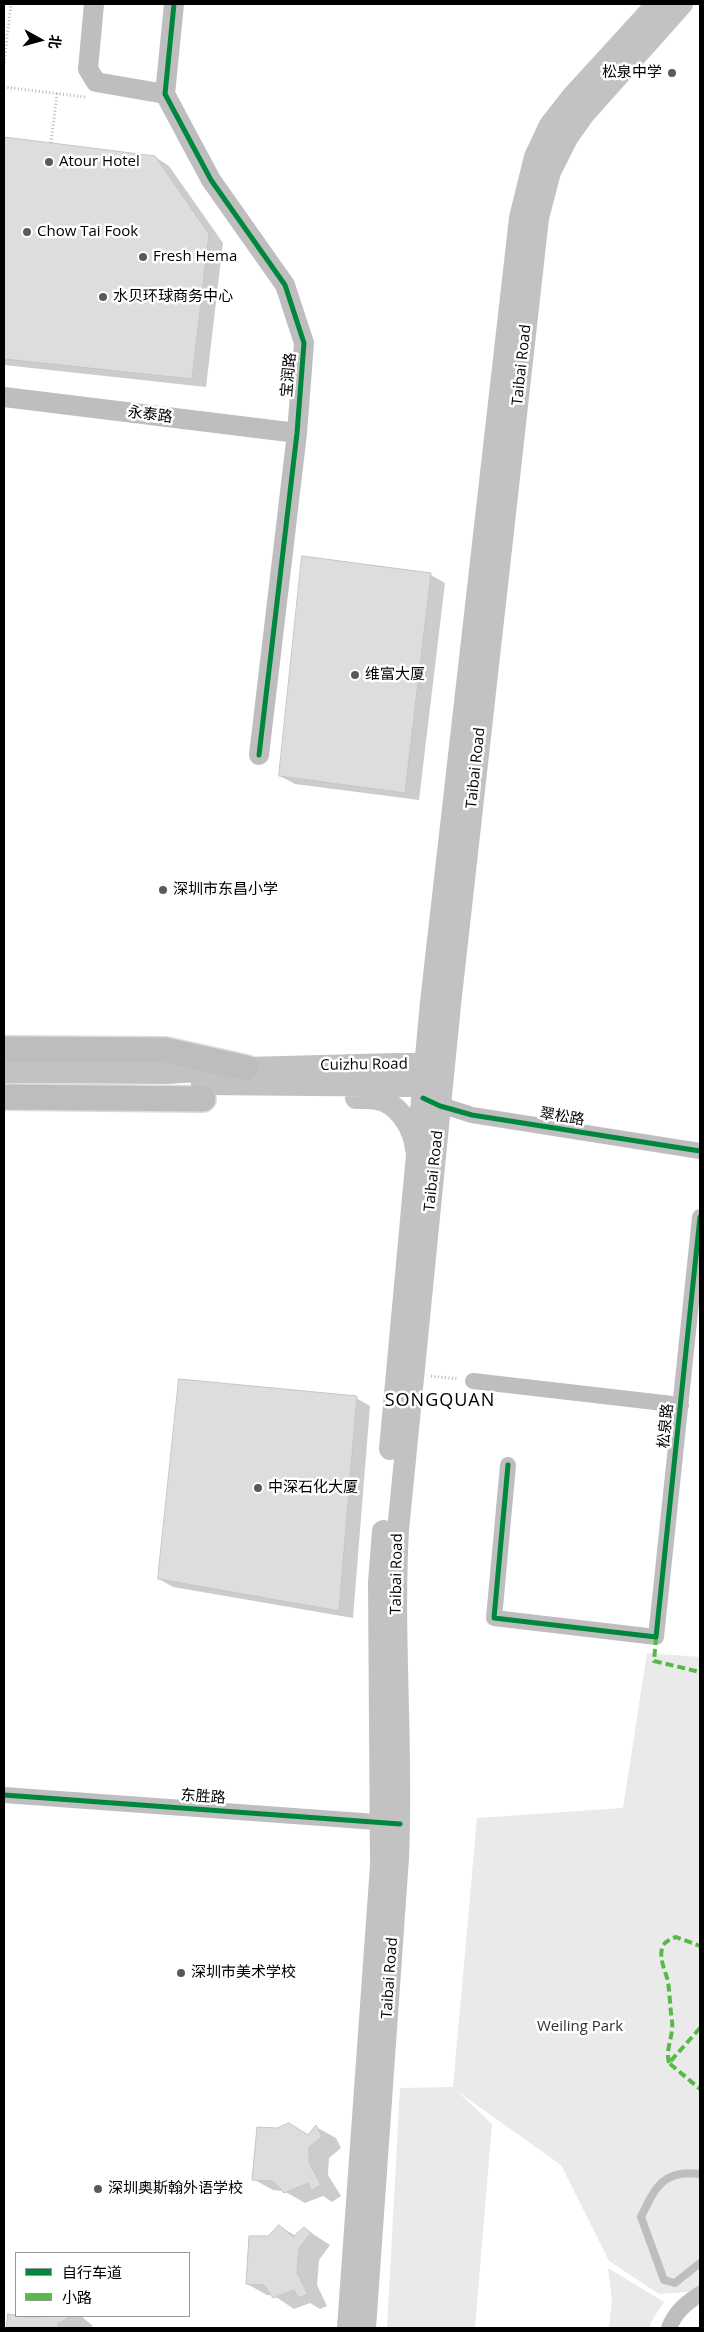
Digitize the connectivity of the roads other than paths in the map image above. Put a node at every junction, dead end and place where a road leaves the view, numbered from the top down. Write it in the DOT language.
graph roads {
  1 [pos="94,4"];
  2 [pos="174,4"];
  3 [pos="657,4"];
  4 [pos="682,4"];
  5 [pos="165,94"];
  6 [pos="4,397"];
  7 [pos="297,434"];
  8 [pos="259,755"];
  9 [pos="4,1049"];
  10 [pos="246,1068"];
  11 [pos="4,1072"];
  12 [pos="167,1079"];
  13 [pos="4,1084"];
  14 [pos="431,1086"];
  15 [pos="4,1097"];
  16 [pos="204,1099"];
  17 [pos="700,1151"];
  18 [pos="417,1160"];
  19 [pos="700,1217"];
  20 [pos="694,1340"];
  21 [pos="472,1381"];
  22 [pos="681,1405"];
  23 [pos="508,1465"];
  24 [pos="4,1795"];
  25 [pos="391,1823"];
  26 [pos="700,2174"];
  27 [pos="700,2263"];
  28 [pos="700,2294"];
  29 [pos="348,2328"];
  30 [pos="365,2328"];
  31 [pos="669,2328"];
  1 -- 5 [label="street"];
  2 -- 5 [label="street"];
  3 -- 14 [label="main road, Taibai Road"];
  4 -- 14 [label="main road, Taibai Road"];
  5 -- 7 [label="street, 宝润路"];
  6 -- 7 [label="street, 永泰路"];
  7 -- 8 [label="street, 宝润路"];
  9 -- 10 [label="main road"];
  10 -- 12 [label="main road, Cuizhu Road"];
  10 -- 14 [label="main road, Cuizhu Road"];
  11 -- 12 [label="main road, Cuizhu Road"];
  12 -- 13 [label="main road, Cuizhu Road"];
  12 -- 14 [label="main road, Cuizhu Road"];
  12 -- 16 [label="main road, Cuizhu Road"];
  14 -- 17 [label="street, 翠松路"];
  14 -- 18 [label="main road, Taibai Road"];
  14 -- 25 [label="main road, Taibai Road"];
  15 -- 16 [label="main road"];
  16 -- 18 [label="main road, Cuizhu Road"];
  18 -- 25 [label="main road, Taibai Road"];
  19 -- 20 [label="street, 松泉路"];
  20 -- 22 [label="street, 松泉路"];
  21 -- 22 [label="street"];
  22 -- 23 [label="street, 松泉路"];
  24 -- 25 [label="street, 东胜路"];
  25 -- 29 [label="main road, Taibai Road"];
  25 -- 30 [label="main road, Taibai Road"];
  26 -- 27 [label="lane"];
  28 -- 31 [label="street"];
}
